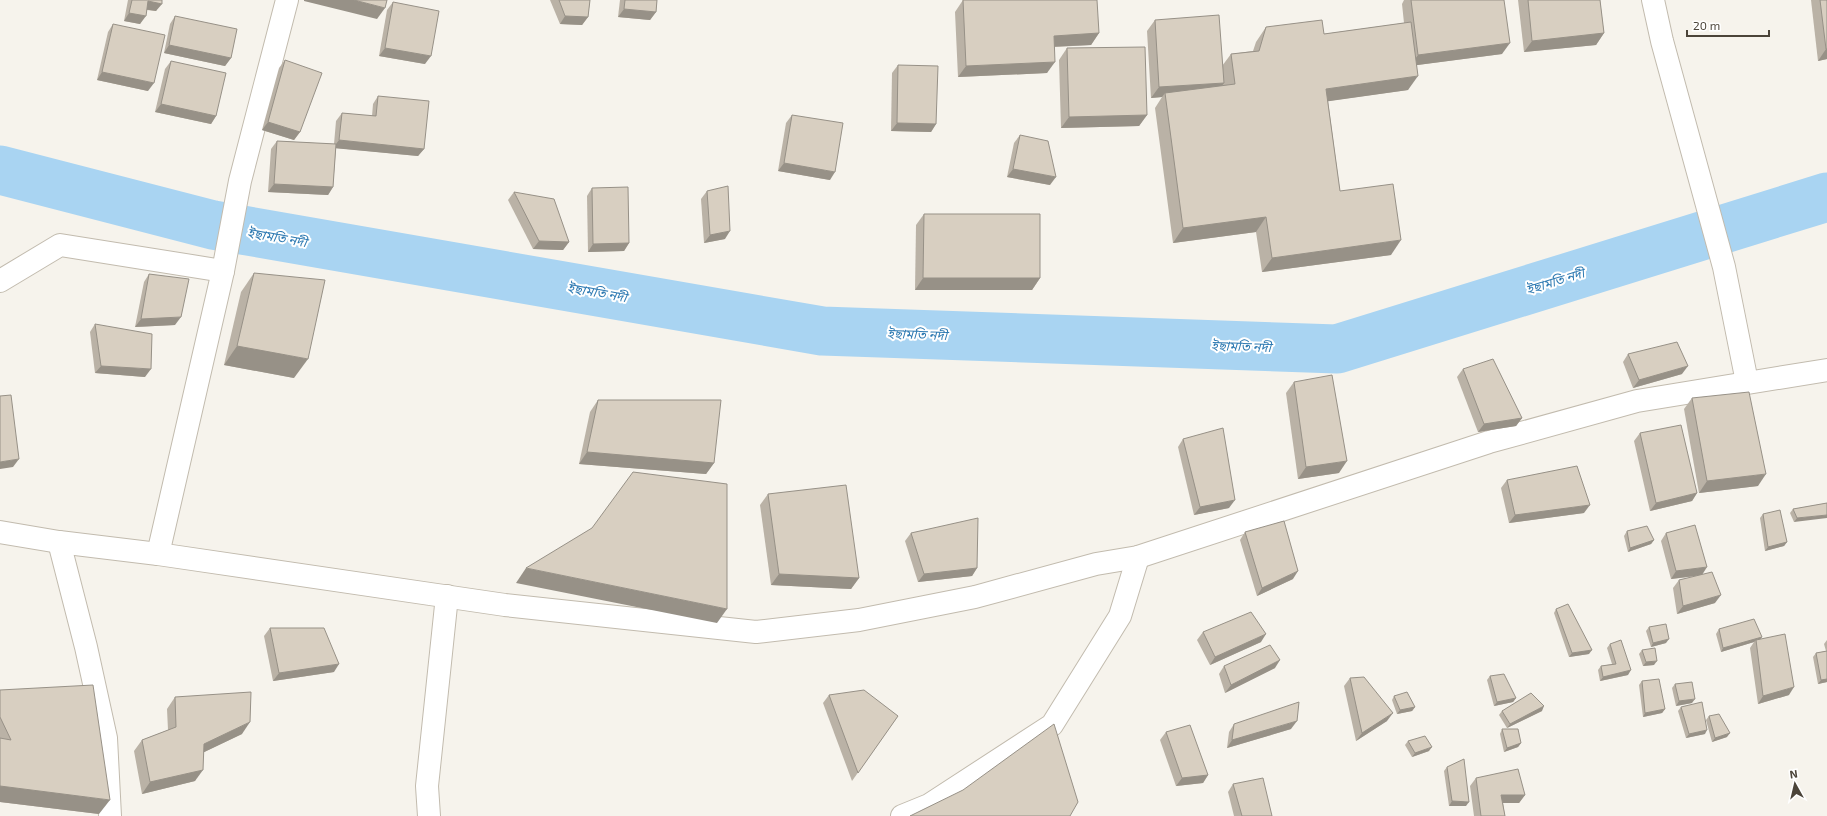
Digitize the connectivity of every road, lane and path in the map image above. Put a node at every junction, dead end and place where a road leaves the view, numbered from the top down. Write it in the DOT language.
graph roads {
  1 [pos="287,0"];
  2 [pos="1653,0"];
  3 [pos="223,270"];
  4 [pos="0,281"];
  5 [pos="1827,370"];
  6 [pos="1747,382"];
  7 [pos="0,532"];
  8 [pos="59,542"];
  9 [pos="158,554"];
  10 [pos="1138,557"];
  11 [pos="447,596"];
  12 [pos="110,816"];
  13 [pos="429,816"];
  14 [pos="902,816"];
  1 -- 3 [label="street"];
  2 -- 6 [label="street"];
  3 -- 4 [label="street"];
  3 -- 9 [label="street"];
  5 -- 6 [label="street"];
  6 -- 10 [label="street"];
  7 -- 8 [label="street"];
  8 -- 9 [label="street"];
  8 -- 12 [label="street"];
  9 -- 11 [label="street"];
  10 -- 11 [label="street"];
  10 -- 14 [label="street"];
  11 -- 13 [label="street"];
}
